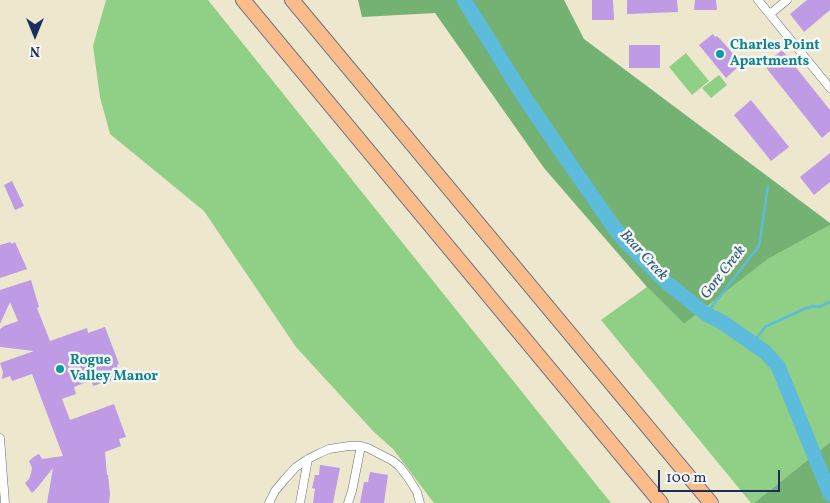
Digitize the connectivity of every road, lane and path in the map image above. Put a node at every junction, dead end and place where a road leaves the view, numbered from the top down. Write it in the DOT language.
graph roads {
  1 [pos="243,0"];
  2 [pos="292,0"];
  3 [pos="758,0"];
  4 [pos="787,0"];
  5 [pos="770,14"];
  6 [pos="830,88"];
  7 [pos="0,438"];
  8 [pos="361,446"];
  9 [pos="308,459"];
  10 [pos="4,503"];
  11 [pos="269,503"];
  12 [pos="300,503"];
  13 [pos="348,503"];
  14 [pos="420,503"];
  15 [pos="662,503"];
  16 [pos="711,503"];
  1 -- 15 [label="highway"];
  2 -- 16 [label="highway"];
  3 -- 5 [label="street"];
  4 -- 5 [label="street"];
  5 -- 6 [label="street"];
  7 -- 10 [label="street"];
  8 -- 9 [label="street"];
  8 -- 13 [label="street"];
  8 -- 14 [label="street"];
  9 -- 11 [label="street"];
  9 -- 12 [label="street"];
}
